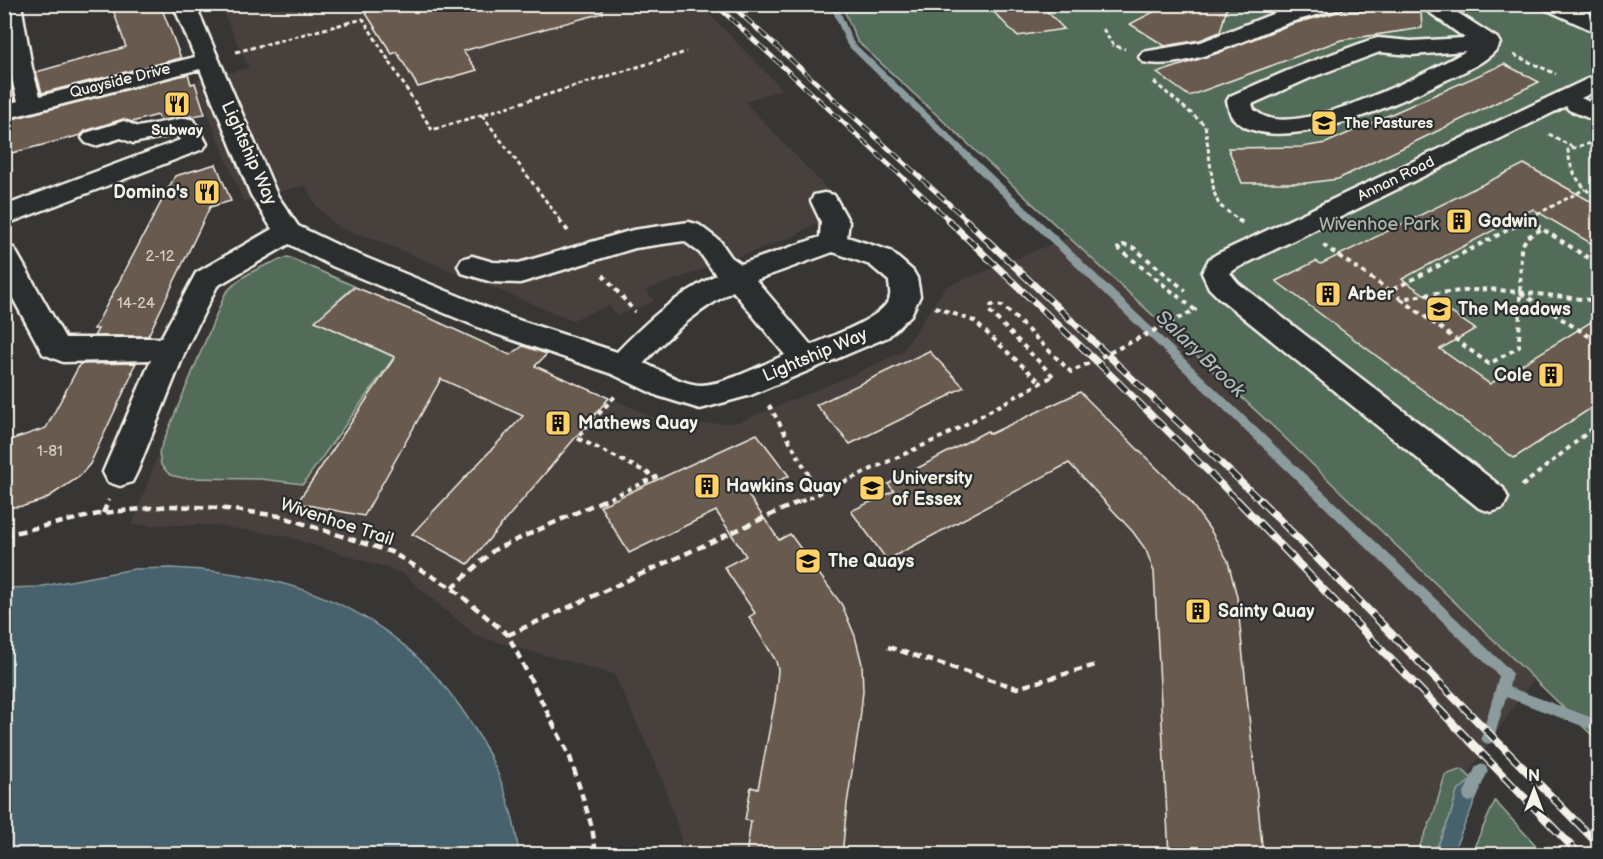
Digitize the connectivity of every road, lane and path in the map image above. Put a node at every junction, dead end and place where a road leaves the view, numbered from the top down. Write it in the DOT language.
graph roads {
  1 [pos="10,4"];
  2 [pos="184,4"];
  3 [pos="1333,4"];
  4 [pos="1428,4"];
  5 [pos="1553,4"];
  6 [pos="1103,11"];
  7 [pos="1599,26"];
  8 [pos="1489,43"];
  9 [pos="686,52"];
  10 [pos="1151,57"];
  11 [pos="209,60"];
  12 [pos="14,81"];
  13 [pos="1590,97"];
  14 [pos="31,105"];
  15 [pos="4,112"];
  16 [pos="482,115"];
  17 [pos="495,132"];
  18 [pos="1545,132"];
  19 [pos="95,138"];
  20 [pos="1599,144"];
  21 [pos="1574,148"];
  22 [pos="1585,189"];
  23 [pos="1599,199"];
  24 [pos="824,201"];
  25 [pos="4,216"];
  26 [pos="1527,220"];
  27 [pos="1542,229"];
  28 [pos="288,232"];
  29 [pos="1268,241"];
  30 [pos="833,242"];
  31 [pos="1322,245"];
  32 [pos="4,255"];
  33 [pos="1599,264"];
  34 [pos="472,266"];
  35 [pos="737,276"];
  36 [pos="1186,291"];
  37 [pos="1390,291"];
  38 [pos="1521,292"];
  39 [pos="905,296"];
  40 [pos="1599,296"];
  41 [pos="1401,299"];
  42 [pos="1599,342"];
  43 [pos="171,349"];
  44 [pos="807,360"];
  45 [pos="630,369"];
  46 [pos="756,381"];
  47 [pos="1040,382"];
  48 [pos="1599,424"];
  49 [pos="120,472"];
  50 [pos="819,493"];
  51 [pos="1491,498"];
  52 [pos="4,535"];
  53 [pos="452,588"];
  54 [pos="508,635"];
  55 [pos="888,647"];
  56 [pos="1099,664"];
  57 [pos="596,855"];
  1 -- 12 [label="street"];
  2 -- 11 [label="street, Lightship Way"];
  3 -- 10 [label="street"];
  4 -- 8 [label="street"];
  5 -- 7 [label="street"];
  6 -- 10 [label="path"];
  8 -- 8 [label="street"];
  8 -- 13 [label="path"];
  9 -- 16 [label="path"];
  10 -- 29 [label="path"];
  11 -- 14 [label="street, Quayside Drive"];
  11 -- 16 [label="path"];
  11 -- 28 [label="street, Lightship Way"];
  12 -- 14 [label="street"];
  13 -- 29 [label="street, Annan Road"];
  14 -- 15 [label="street, Quayside Drive"];
  16 -- 17 [label="path"];
  18 -- 21 [label="path"];
  19 -- 25 [label="street"];
  20 -- 21 [label="path"];
  21 -- 22 [label="path"];
  22 -- 23 [label="path"];
  22 -- 26 [label="path"];
  24 -- 30 [label="street"];
  26 -- 27 [label="path"];
  26 -- 37 [label="path"];
  27 -- 33 [label="path"];
  27 -- 38 [label="path"];
  28 -- 43 [label="street"];
  28 -- 45 [label="street, Lightship Way"];
  29 -- 51 [label="street, Annan Road"];
  30 -- 35 [label="street"];
  30 -- 39 [label="street"];
  31 -- 37 [label="path"];
  32 -- 43 [label="street"];
  34 -- 35 [label="street"];
  35 -- 44 [label="street"];
  35 -- 45 [label="street"];
  36 -- 47 [label="path, bridge"];
  37 -- 41 [label="path"];
  38 -- 40 [label="path"];
  38 -- 41 [label="path"];
  38 -- 41 [label="path"];
  38 -- 42 [label="path"];
  39 -- 44 [label="street, Lightship Way"];
  39 -- 47 [label="path"];
  43 -- 49 [label="street"];
  44 -- 46 [label="street, Lightship Way"];
  45 -- 46 [label="street, Lightship Way"];
  45 -- 53 [label="path"];
  46 -- 50 [label="path"];
  47 -- 50 [label="path"];
  48 -- 51 [label="path"];
  50 -- 54 [label="path"];
  52 -- 53 [label="path, Wivenhoe Trail"];
  53 -- 54 [label="path, Wivenhoe Trail"];
  54 -- 57 [label="path, Wivenhoe Trail"];
  55 -- 56 [label="path"];
}
